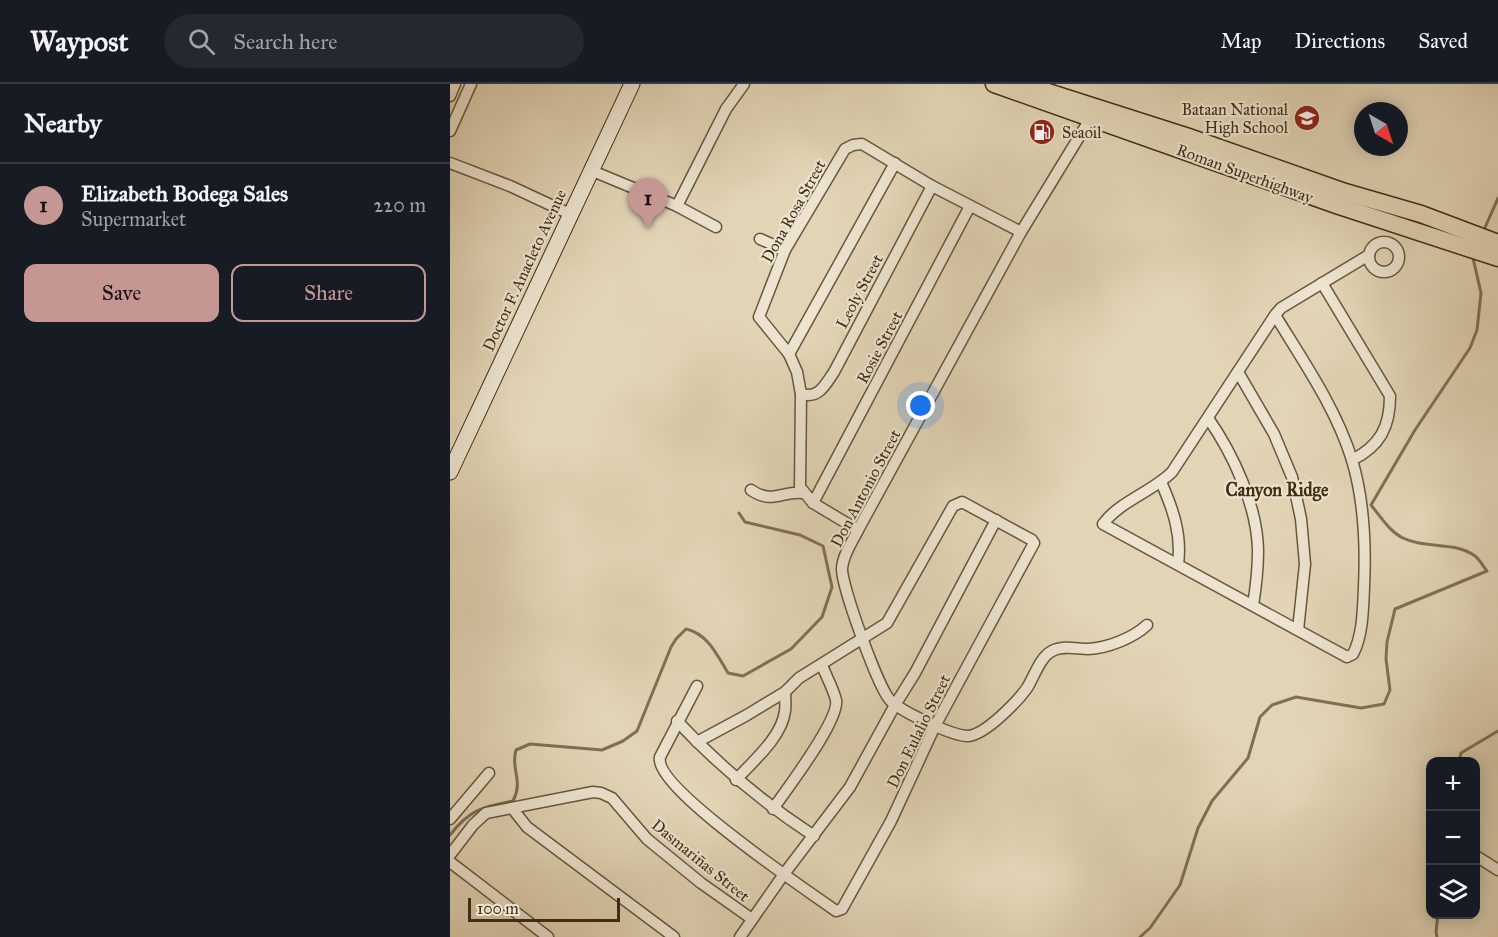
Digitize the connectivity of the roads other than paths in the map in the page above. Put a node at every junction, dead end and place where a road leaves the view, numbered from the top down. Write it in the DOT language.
graph roads {
  1 [pos="455,84"];
  2 [pos="471,84"];
  3 [pos="632,84"];
  4 [pos="744,84"];
  5 [pos="994,84"];
  6 [pos="1022,84"];
  7 [pos="1054,88"];
  8 [pos="450,96"];
  9 [pos="1090,118"];
  10 [pos="450,131"];
  11 [pos="450,163"];
  12 [pos="895,163"];
  13 [pos="590,170"];
  14 [pos="932,186"];
  15 [pos="677,206"];
  16 [pos="970,206"];
  17 [pos="570,214"];
  18 [pos="1394,225"];
  19 [pos="716,227"];
  20 [pos="1021,232"];
  21 [pos="1461,238"];
  22 [pos="760,239"];
  23 [pos="1389,243"];
  24 [pos="1498,243"];
  25 [pos="785,250"];
  26 [pos="1369,255"];
  27 [pos="1498,258"];
  28 [pos="1322,283"];
  29 [pos="1275,315"];
  30 [pos="789,354"];
  31 [pos="1238,372"];
  32 [pos="801,394"];
  33 [pos="1208,418"];
  34 [pos="1352,460"];
  35 [pos="450,472"];
  36 [pos="1161,482"];
  37 [pos="751,490"];
  38 [pos="804,494"];
  39 [pos="813,503"];
  40 [pos="996,520"];
  41 [pos="858,530"];
  42 [pos="1178,564"];
  43 [pos="1253,605"];
  44 [pos="1146,625"];
  45 [pos="1298,630"];
  46 [pos="863,638"];
  47 [pos="822,665"];
  48 [pos="697,686"];
  49 [pos="785,692"];
  50 [pos="895,705"];
  51 [pos="677,721"];
  52 [pos="935,726"];
  53 [pos="697,742"];
  54 [pos="489,773"];
  55 [pos="736,780"];
  56 [pos="512,808"];
  57 [pos="773,809"];
  58 [pos="450,819"];
  59 [pos="814,836"];
  60 [pos="450,855"];
  61 [pos="1480,859"];
  62 [pos="450,862"];
  63 [pos="1498,870"];
  64 [pos="784,874"];
  65 [pos="752,919"];
  66 [pos="548,937"];
  67 [pos="674,937"];
  68 [pos="740,937"];
  1 -- 8 [label="street"];
  2 -- 10 [label="street"];
  3 -- 13 [label="main road, Doctor F. Anacleto Avenue"];
  4 -- 15 [label="street"];
  5 -- 9 [label="main road, Roman Superhighway"];
  6 -- 7 [label="main road, Roman Superhighway"];
  7 -- 21 [label="main road, Roman Superhighway"];
  9 -- 18 [label="main road, Roman Superhighway"];
  9 -- 20 [label="street, Don Antonio Street"];
  11 -- 17 [label="street"];
  12 -- 14 [label="street"];
  12 -- 25 [label="street, Dona Rosa Street"];
  12 -- 30 [label="street"];
  13 -- 15 [label="street"];
  13 -- 17 [label="main road, Doctor F. Anacleto Avenue"];
  14 -- 16 [label="street"];
  14 -- 32 [label="street, Leoly Street"];
  15 -- 19 [label="street"];
  16 -- 20 [label="street"];
  16 -- 39 [label="street, Rosie Street"];
  17 -- 35 [label="main road, Doctor F. Anacleto Avenue"];
  18 -- 21 [label="main road, Roman Superhighway"];
  18 -- 23 [label="street"];
  20 -- 41 [label="street, Don Antonio Street"];
  21 -- 24 [label="main road, Roman Superhighway"];
  21 -- 27 [label="main road, Roman Superhighway"];
  22 -- 25 [label="street"];
  23 -- 26 [label="street"];
  23 -- 26 [label="street"];
  25 -- 30 [label="street, Dona Rosa Street"];
  26 -- 28 [label="street"];
  28 -- 29 [label="street"];
  28 -- 34 [label="street"];
  29 -- 31 [label="street"];
  29 -- 34 [label="street"];
  30 -- 32 [label="street, Dona Rosa Street"];
  31 -- 33 [label="street"];
  31 -- 45 [label="street"];
  32 -- 38 [label="street, Dona Rosa Street"];
  33 -- 36 [label="street"];
  33 -- 43 [label="street"];
  34 -- 45 [label="street"];
  36 -- 42 [label="street"];
  36 -- 42 [label="street"];
  37 -- 38 [label="street"];
  38 -- 39 [label="street"];
  39 -- 41 [label="street"];
  40 -- 46 [label="street, Don Eulalio Street"];
  40 -- 50 [label="street"];
  40 -- 52 [label="street, Don Eulalio Street"];
  41 -- 46 [label="street, Don Antonio Street"];
  42 -- 43 [label="street"];
  43 -- 45 [label="street"];
  44 -- 52 [label="street"];
  46 -- 47 [label="street"];
  46 -- 50 [label="street, Don Antonio Street"];
  47 -- 49 [label="street"];
  47 -- 57 [label="street"];
  48 -- 51 [label="street"];
  49 -- 53 [label="street"];
  49 -- 55 [label="street"];
  50 -- 52 [label="street"];
  50 -- 59 [label="street"];
  51 -- 53 [label="street"];
  51 -- 64 [label="street, Don Eulalio Street"];
  52 -- 64 [label="street, Don Eulalio Street"];
  53 -- 55 [label="street"];
  54 -- 58 [label="street"];
  55 -- 57 [label="street"];
  56 -- 60 [label="street, Dasmariñas Street"];
  56 -- 65 [label="street, Dasmariñas Street"];
  56 -- 67 [label="street"];
  57 -- 59 [label="street"];
  59 -- 64 [label="street"];
  61 -- 63 [label="street"];
  62 -- 66 [label="street"];
  64 -- 65 [label="street"];
  65 -- 68 [label="street"];
}
